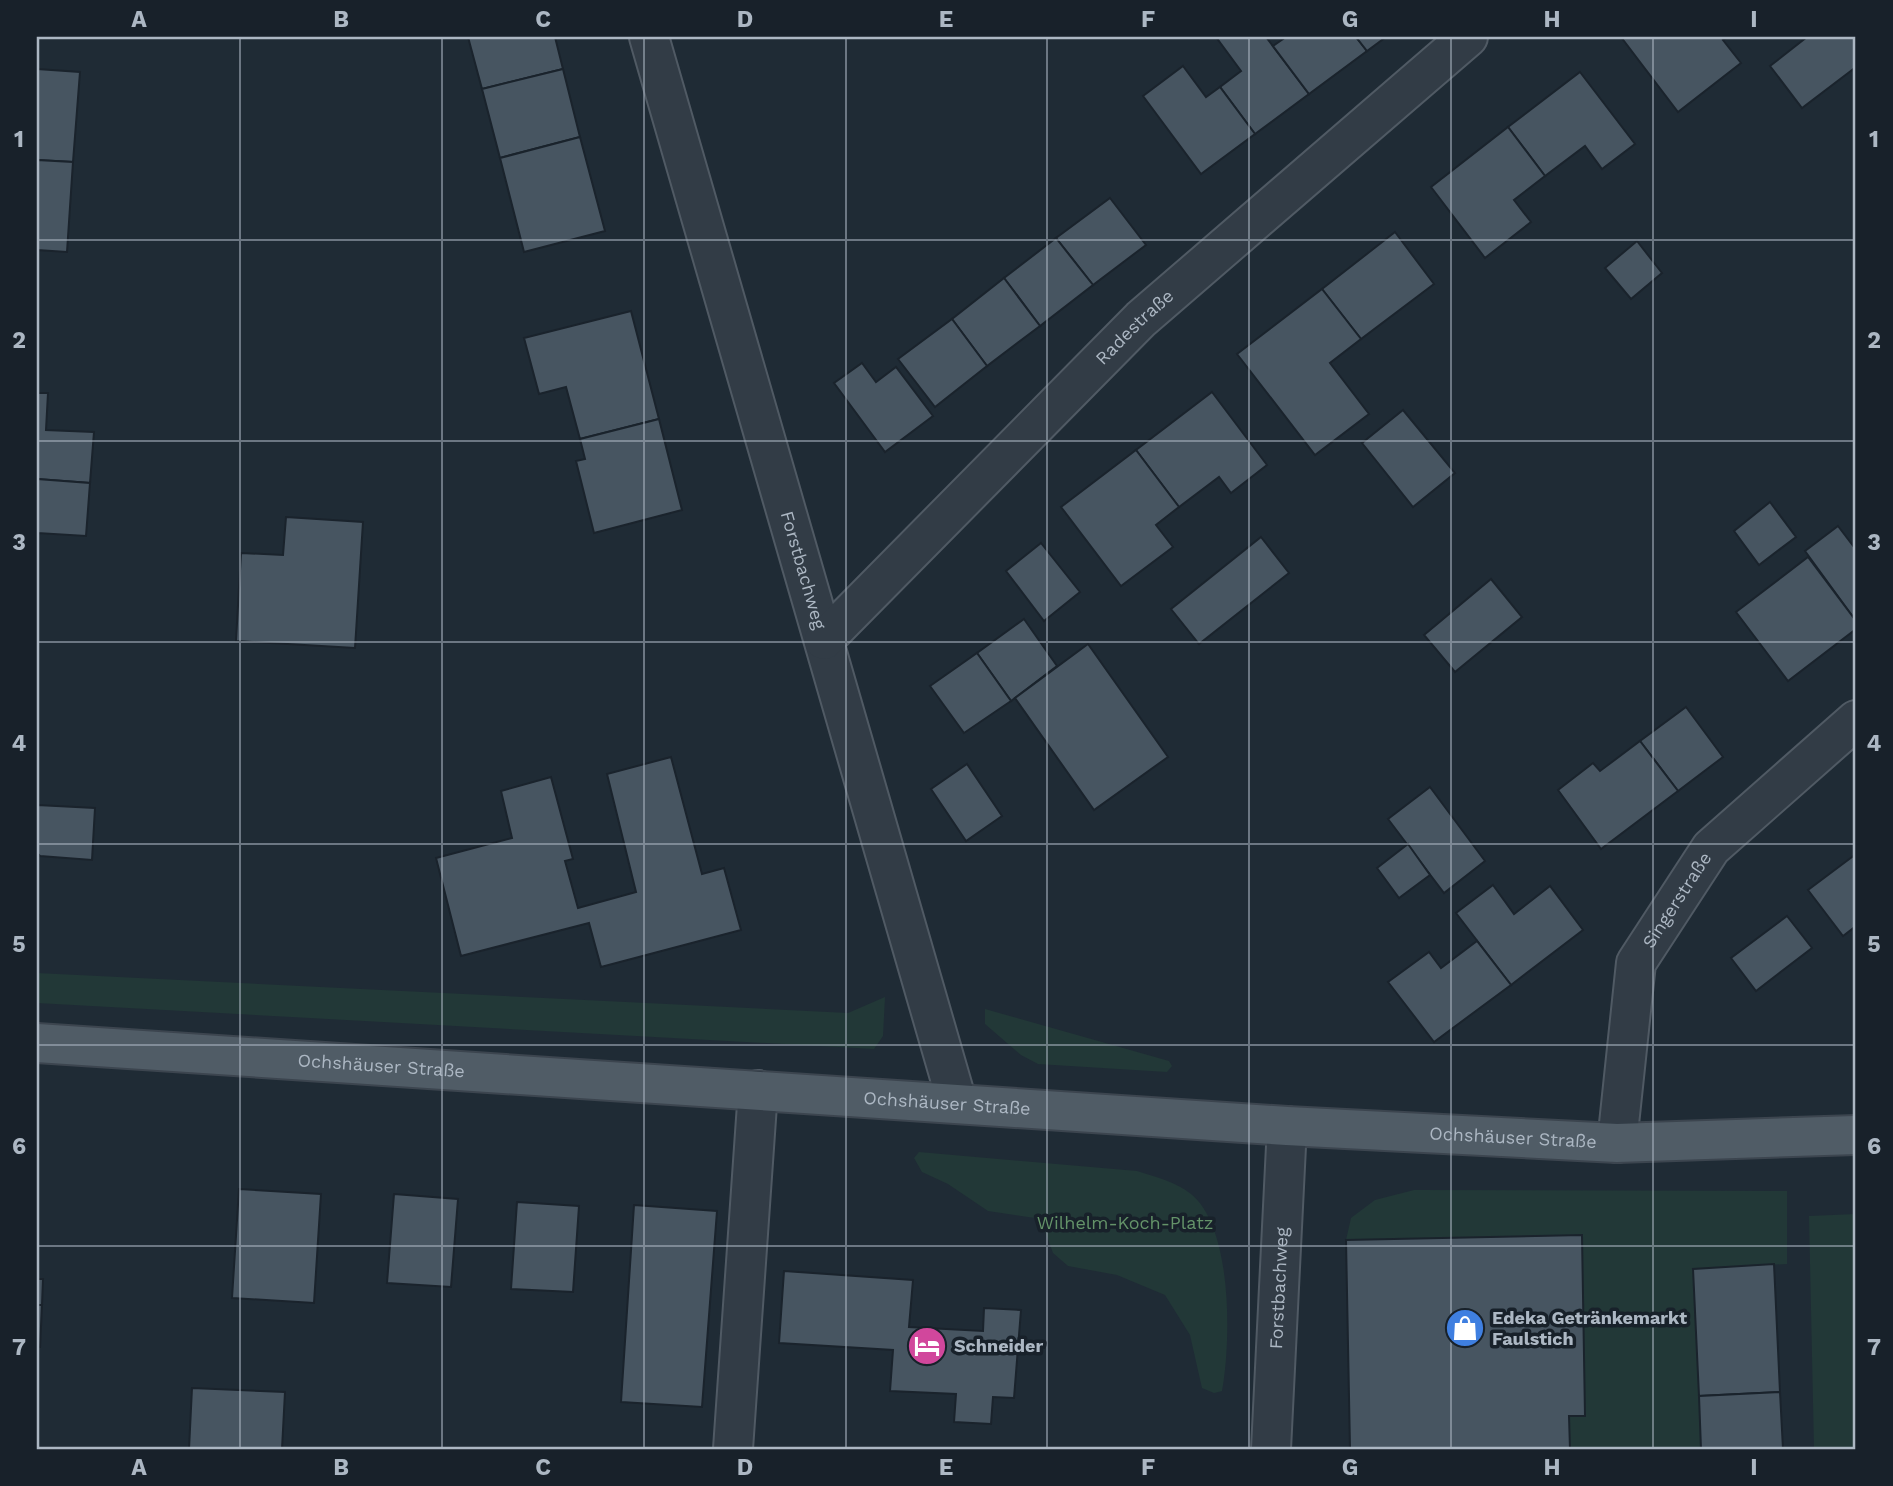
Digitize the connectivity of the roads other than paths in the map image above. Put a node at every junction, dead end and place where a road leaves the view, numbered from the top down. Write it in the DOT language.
graph roads {
  1 [pos="649,37"];
  2 [pos="1468,37"];
  3 [pos="824,640"];
  4 [pos="1856,720"];
  5 [pos="37,1043"];
  6 [pos="758,1090"];
  7 [pos="957,1102"];
  8 [pos="1287,1126"];
  9 [pos="1856,1135"];
  10 [pos="1616,1143"];
  11 [pos="733,1449"];
  12 [pos="1272,1449"];
  1 -- 3 [label="street, Forstbachweg"];
  2 -- 3 [label="street, Radestraße"];
  3 -- 7 [label="street, Forstbachweg"];
  4 -- 10 [label="street, Singerstraße"];
  5 -- 6 [label="main road, Ochshäuser Straße"];
  6 -- 7 [label="main road, Ochshäuser Straße"];
  6 -- 11 [label="street"];
  7 -- 8 [label="main road, Ochshäuser Straße"];
  8 -- 10 [label="main road, Ochshäuser Straße"];
  8 -- 12 [label="street, Forstbachweg"];
  9 -- 10 [label="main road, Ochshäuser Straße"];
}
